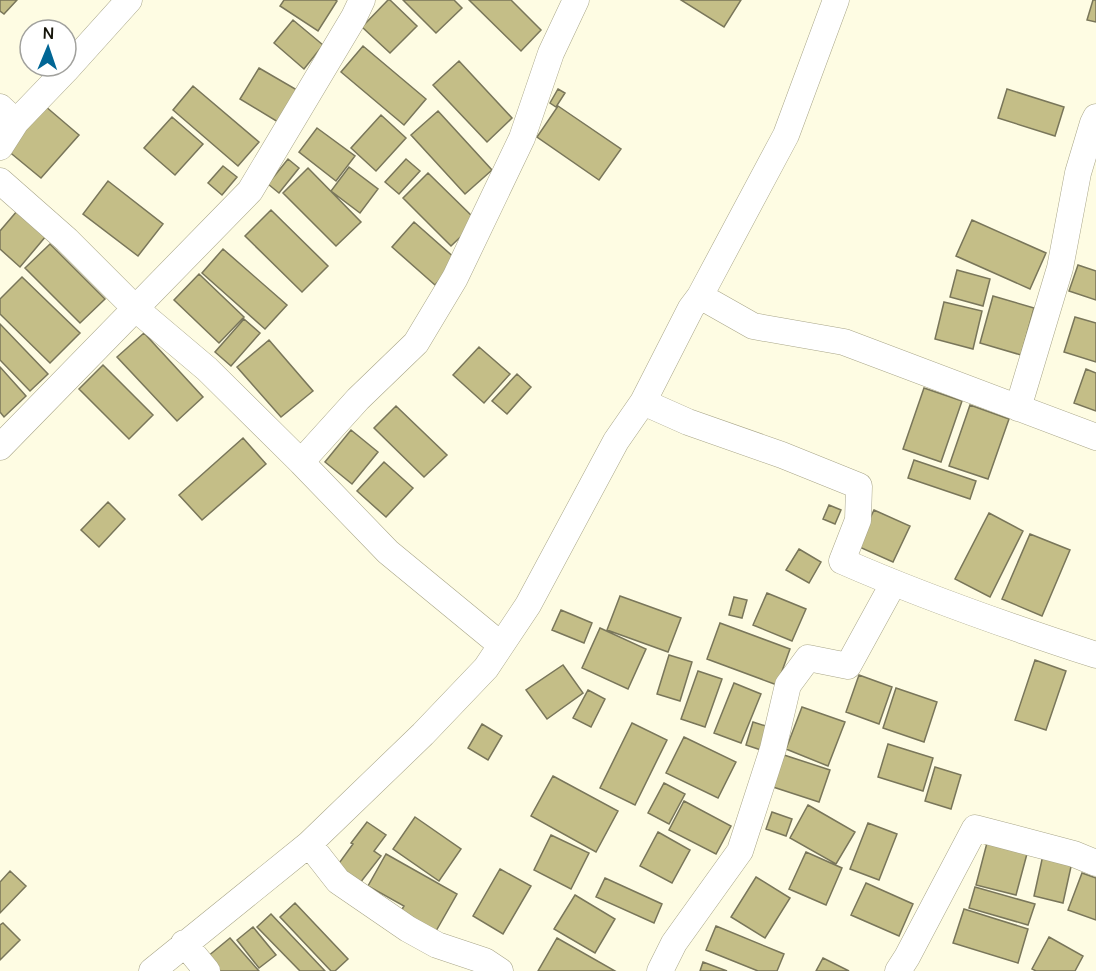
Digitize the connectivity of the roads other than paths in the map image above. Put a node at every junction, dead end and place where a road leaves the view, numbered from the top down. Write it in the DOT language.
graph roads {
  1 [pos="129,0"];
  2 [pos="362,0"];
  3 [pos="576,0"];
  4 [pos="836,0"];
  5 [pos="8,114"];
  6 [pos="1096,117"];
  7 [pos="0,147"];
  8 [pos="0,181"];
  9 [pos="700,296"];
  10 [pos="136,309"];
  11 [pos="644,402"];
  12 [pos="1018,408"];
  13 [pos="1096,437"];
  14 [pos="0,447"];
  15 [pos="302,462"];
  16 [pos="893,584"];
  17 [pos="501,645"];
  18 [pos="1096,655"];
  19 [pos="309,844"];
  20 [pos="1096,863"];
  21 [pos="184,943"];
  22 [pos="152,971"];
  23 [pos="207,971"];
  24 [pos="500,971"];
  25 [pos="660,971"];
  26 [pos="898,971"];
  1 -- 5 [label="street"];
  2 -- 10 [label="street"];
  3 -- 15 [label="street"];
  4 -- 9 [label="street"];
  5 -- 7 [label="street"];
  6 -- 12 [label="street"];
  8 -- 10 [label="street"];
  9 -- 11 [label="street"];
  9 -- 12 [label="street"];
  10 -- 14 [label="street"];
  10 -- 15 [label="street"];
  11 -- 16 [label="street"];
  11 -- 17 [label="street"];
  12 -- 13 [label="street"];
  15 -- 17 [label="street"];
  16 -- 18 [label="street"];
  16 -- 25 [label="street"];
  17 -- 19 [label="street"];
  19 -- 21 [label="street"];
  19 -- 24 [label="street"];
  20 -- 26 [label="street"];
  21 -- 22 [label="street"];
  21 -- 23 [label="street"];
}
